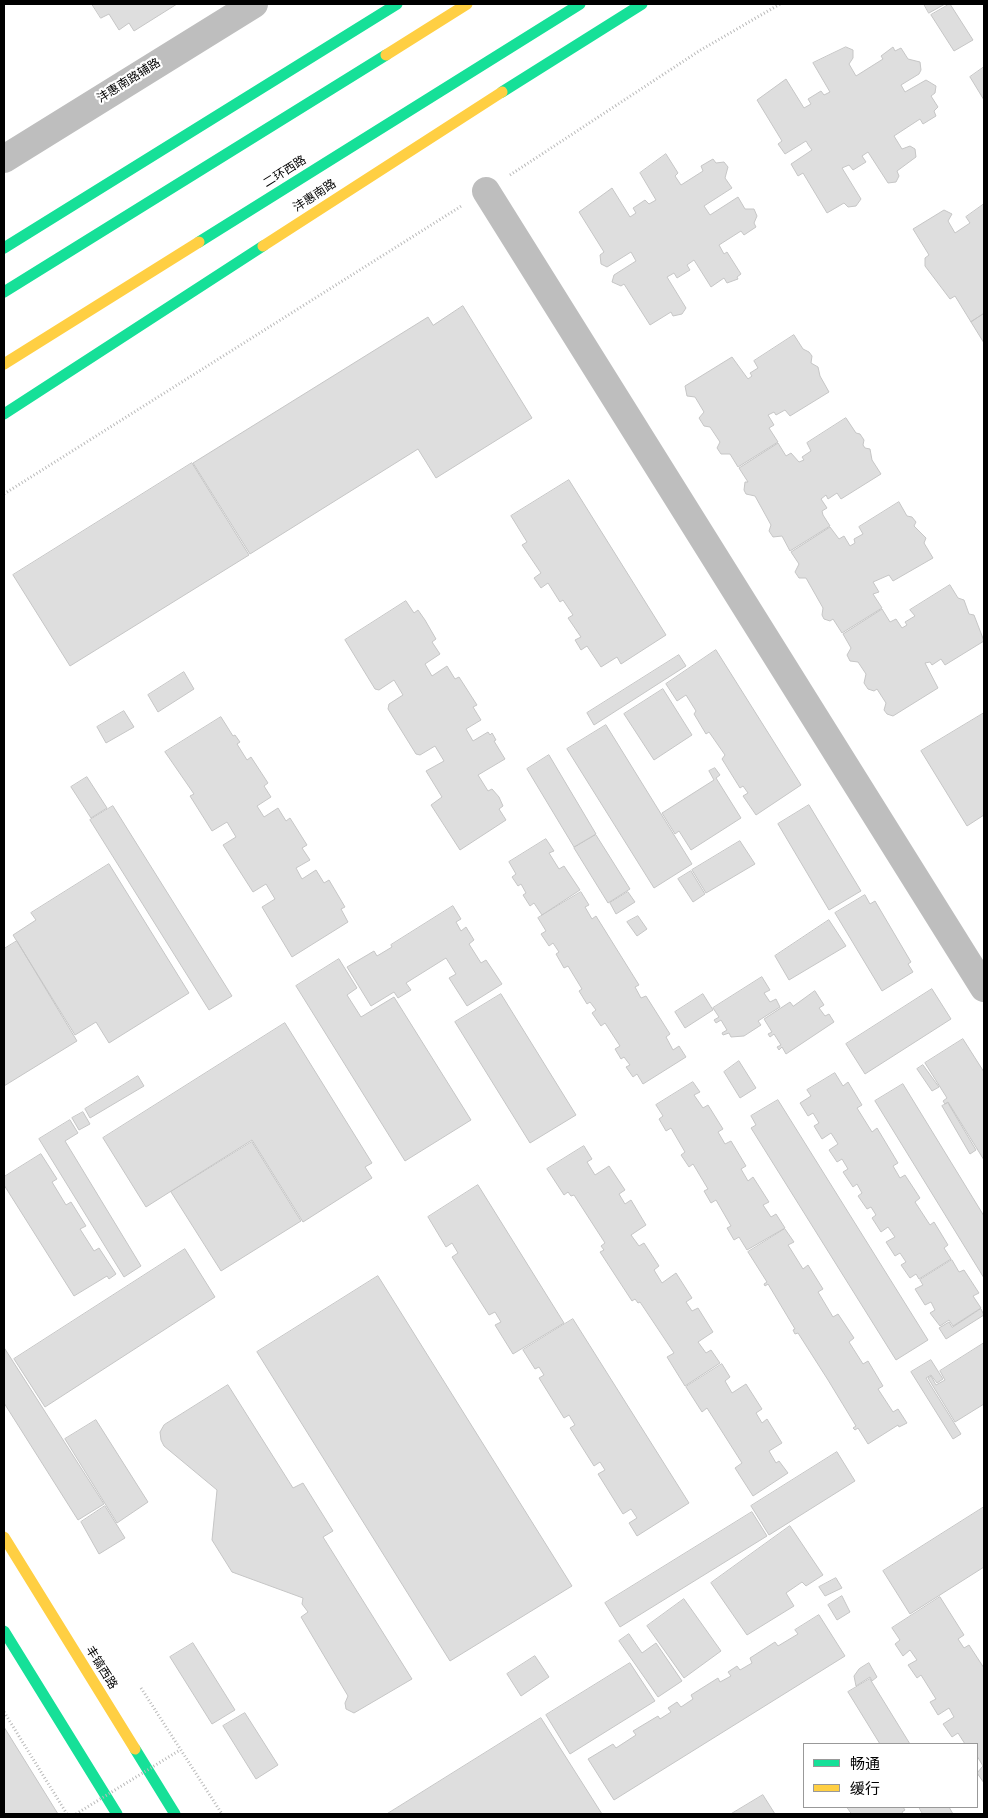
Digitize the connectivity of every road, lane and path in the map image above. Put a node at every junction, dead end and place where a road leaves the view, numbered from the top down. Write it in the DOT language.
graph roads {
  1 [pos="254,4"];
  2 [pos="396,4"];
  3 [pos="467,4"];
  4 [pos="580,4"];
  5 [pos="642,4"];
  6 [pos="780,4"];
  7 [pos="4,159"];
  8 [pos="486,191"];
  9 [pos="4,248"];
  10 [pos="4,292"];
  11 [pos="4,364"];
  12 [pos="4,414"];
  13 [pos="4,494"];
  14 [pos="984,988"];
  15 [pos="4,1537"];
  16 [pos="4,1631"];
  17 [pos="141,1688"];
  18 [pos="4,1712"];
  19 [pos="180,1750"];
  20 [pos="67,1814"];
  21 [pos="76,1814"];
  22 [pos="117,1814"];
  23 [pos="175,1814"];
  24 [pos="222,1814"];
  1 -- 7 [label="street, 沣惠南路辅路"];
  2 -- 9 [label="main road"];
  3 -- 10 [label="main road"];
  4 -- 11 [label="main road, 二环西路"];
  5 -- 12 [label="main road, 沣惠南路"];
  6 -- 8 [label="path"];
  8 -- 13 [label="path"];
  8 -- 14 [label="street"];
  15 -- 23 [label="main road, 丰镐西路"];
  16 -- 22 [label="main road"];
  17 -- 19 [label="path"];
  18 -- 20 [label="path"];
  19 -- 21 [label="path, bridge"];
  19 -- 24 [label="path"];
}
